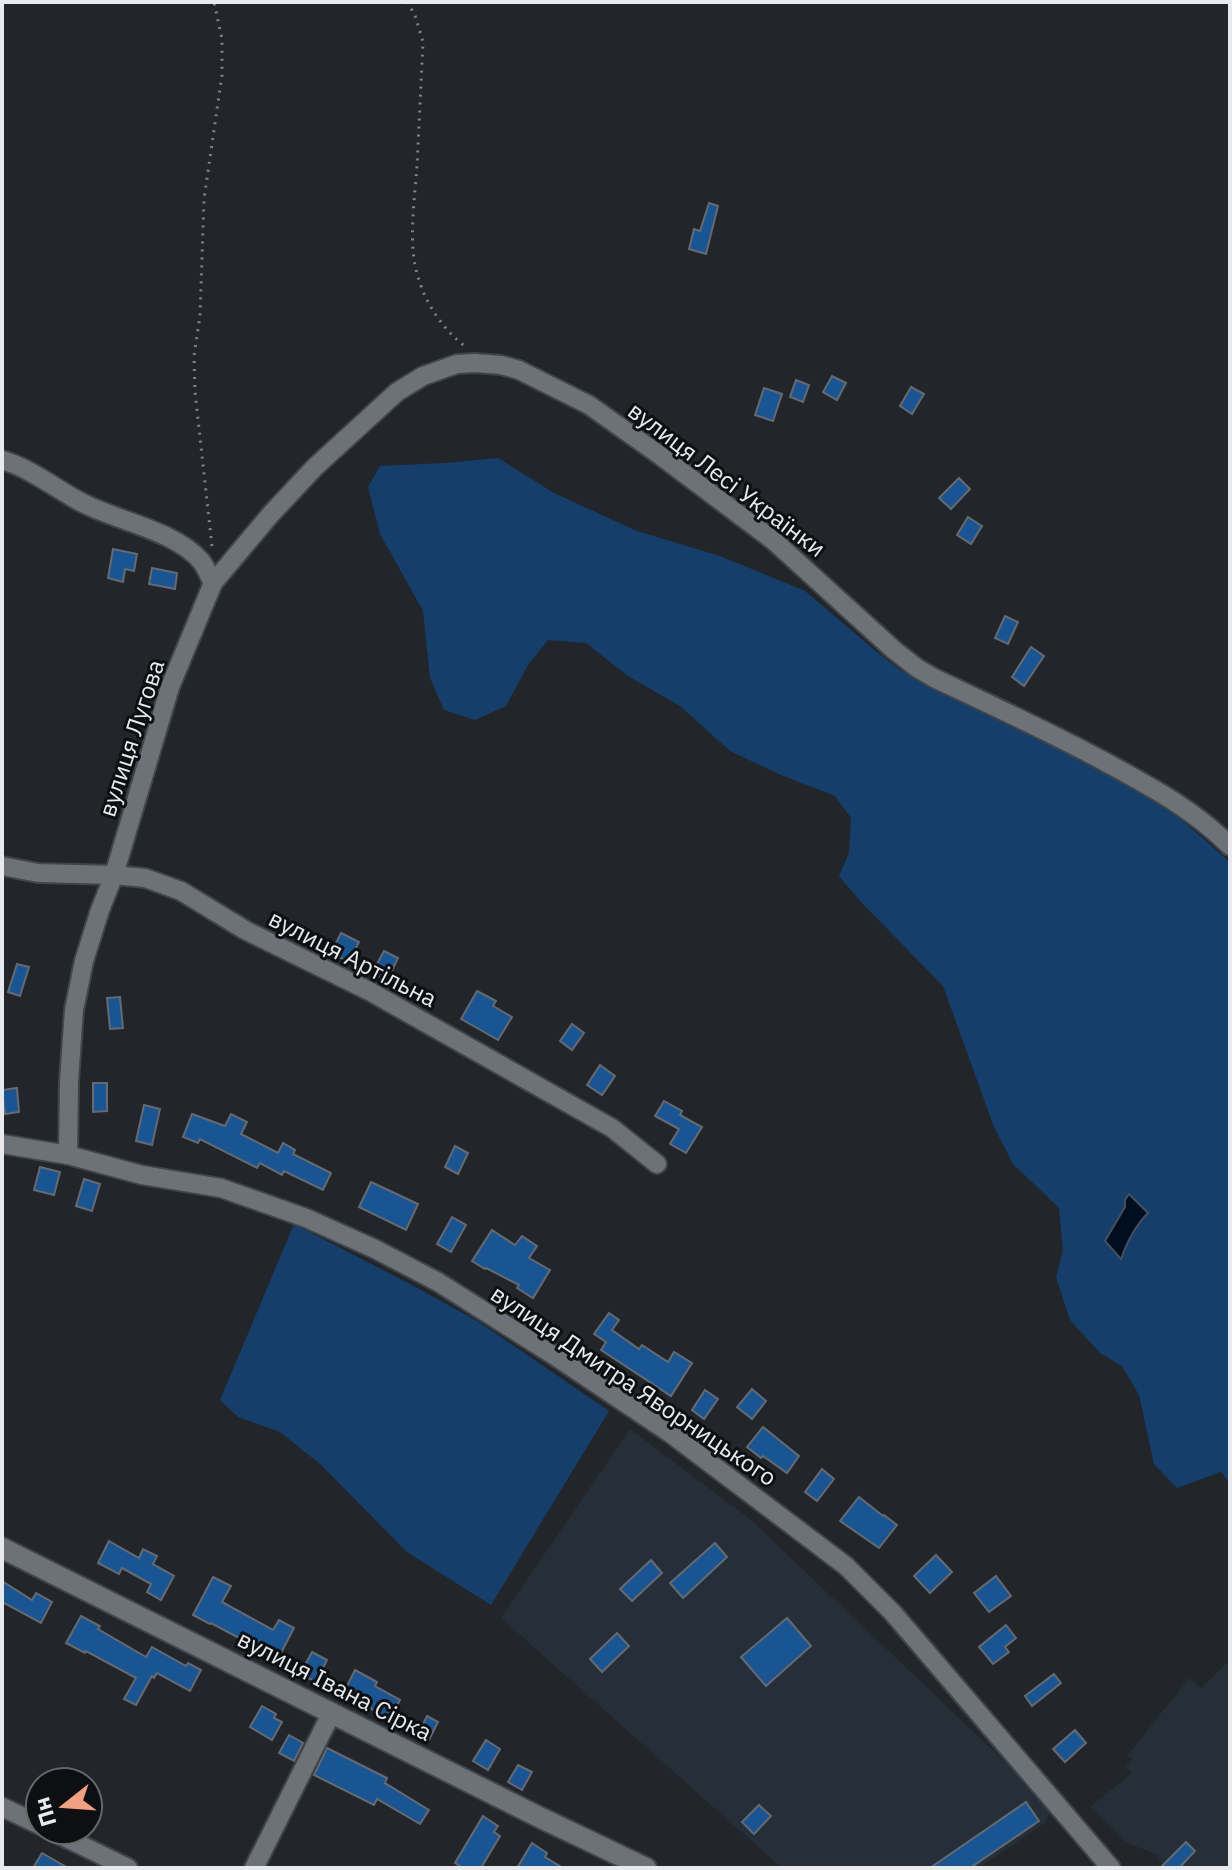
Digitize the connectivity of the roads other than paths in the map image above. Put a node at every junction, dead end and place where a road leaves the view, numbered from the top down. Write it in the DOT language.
graph roads {
  1 [pos="2,460"];
  2 [pos="213,583"];
  3 [pos="1230,846"];
  4 [pos="2,866"];
  5 [pos="114,875"];
  6 [pos="2,1144"];
  7 [pos="68,1155"];
  8 [pos="657,1164"];
  9 [pos="2,1548"];
  10 [pos="332,1712"];
  11 [pos="2,1807"];
  12 [pos="24,1817"];
  13 [pos="83,1846"];
  14 [pos="128,1868"];
  15 [pos="254,1868"];
  16 [pos="646,1868"];
  17 [pos="1111,1868"];
  1 -- 2 [label="street"];
  2 -- 3 [label="street, вулиця Лесі Українки"];
  2 -- 5 [label="street, вулиця Лугова"];
  4 -- 5 [label="street, вулиця Артільна"];
  5 -- 7 [label="street, вулиця Лугова"];
  5 -- 8 [label="street, вулиця Артільна"];
  6 -- 7 [label="street, вулиця Дмитра Яворницького"];
  7 -- 17 [label="street, вулиця Дмитра Яворницького"];
  9 -- 10 [label="street, вулиця Івана Сірка"];
  10 -- 15 [label="street"];
  10 -- 16 [label="street, вулиця Івана Сірка"];
  11 -- 12 [label="street"];
  13 -- 14 [label="street"];
}
